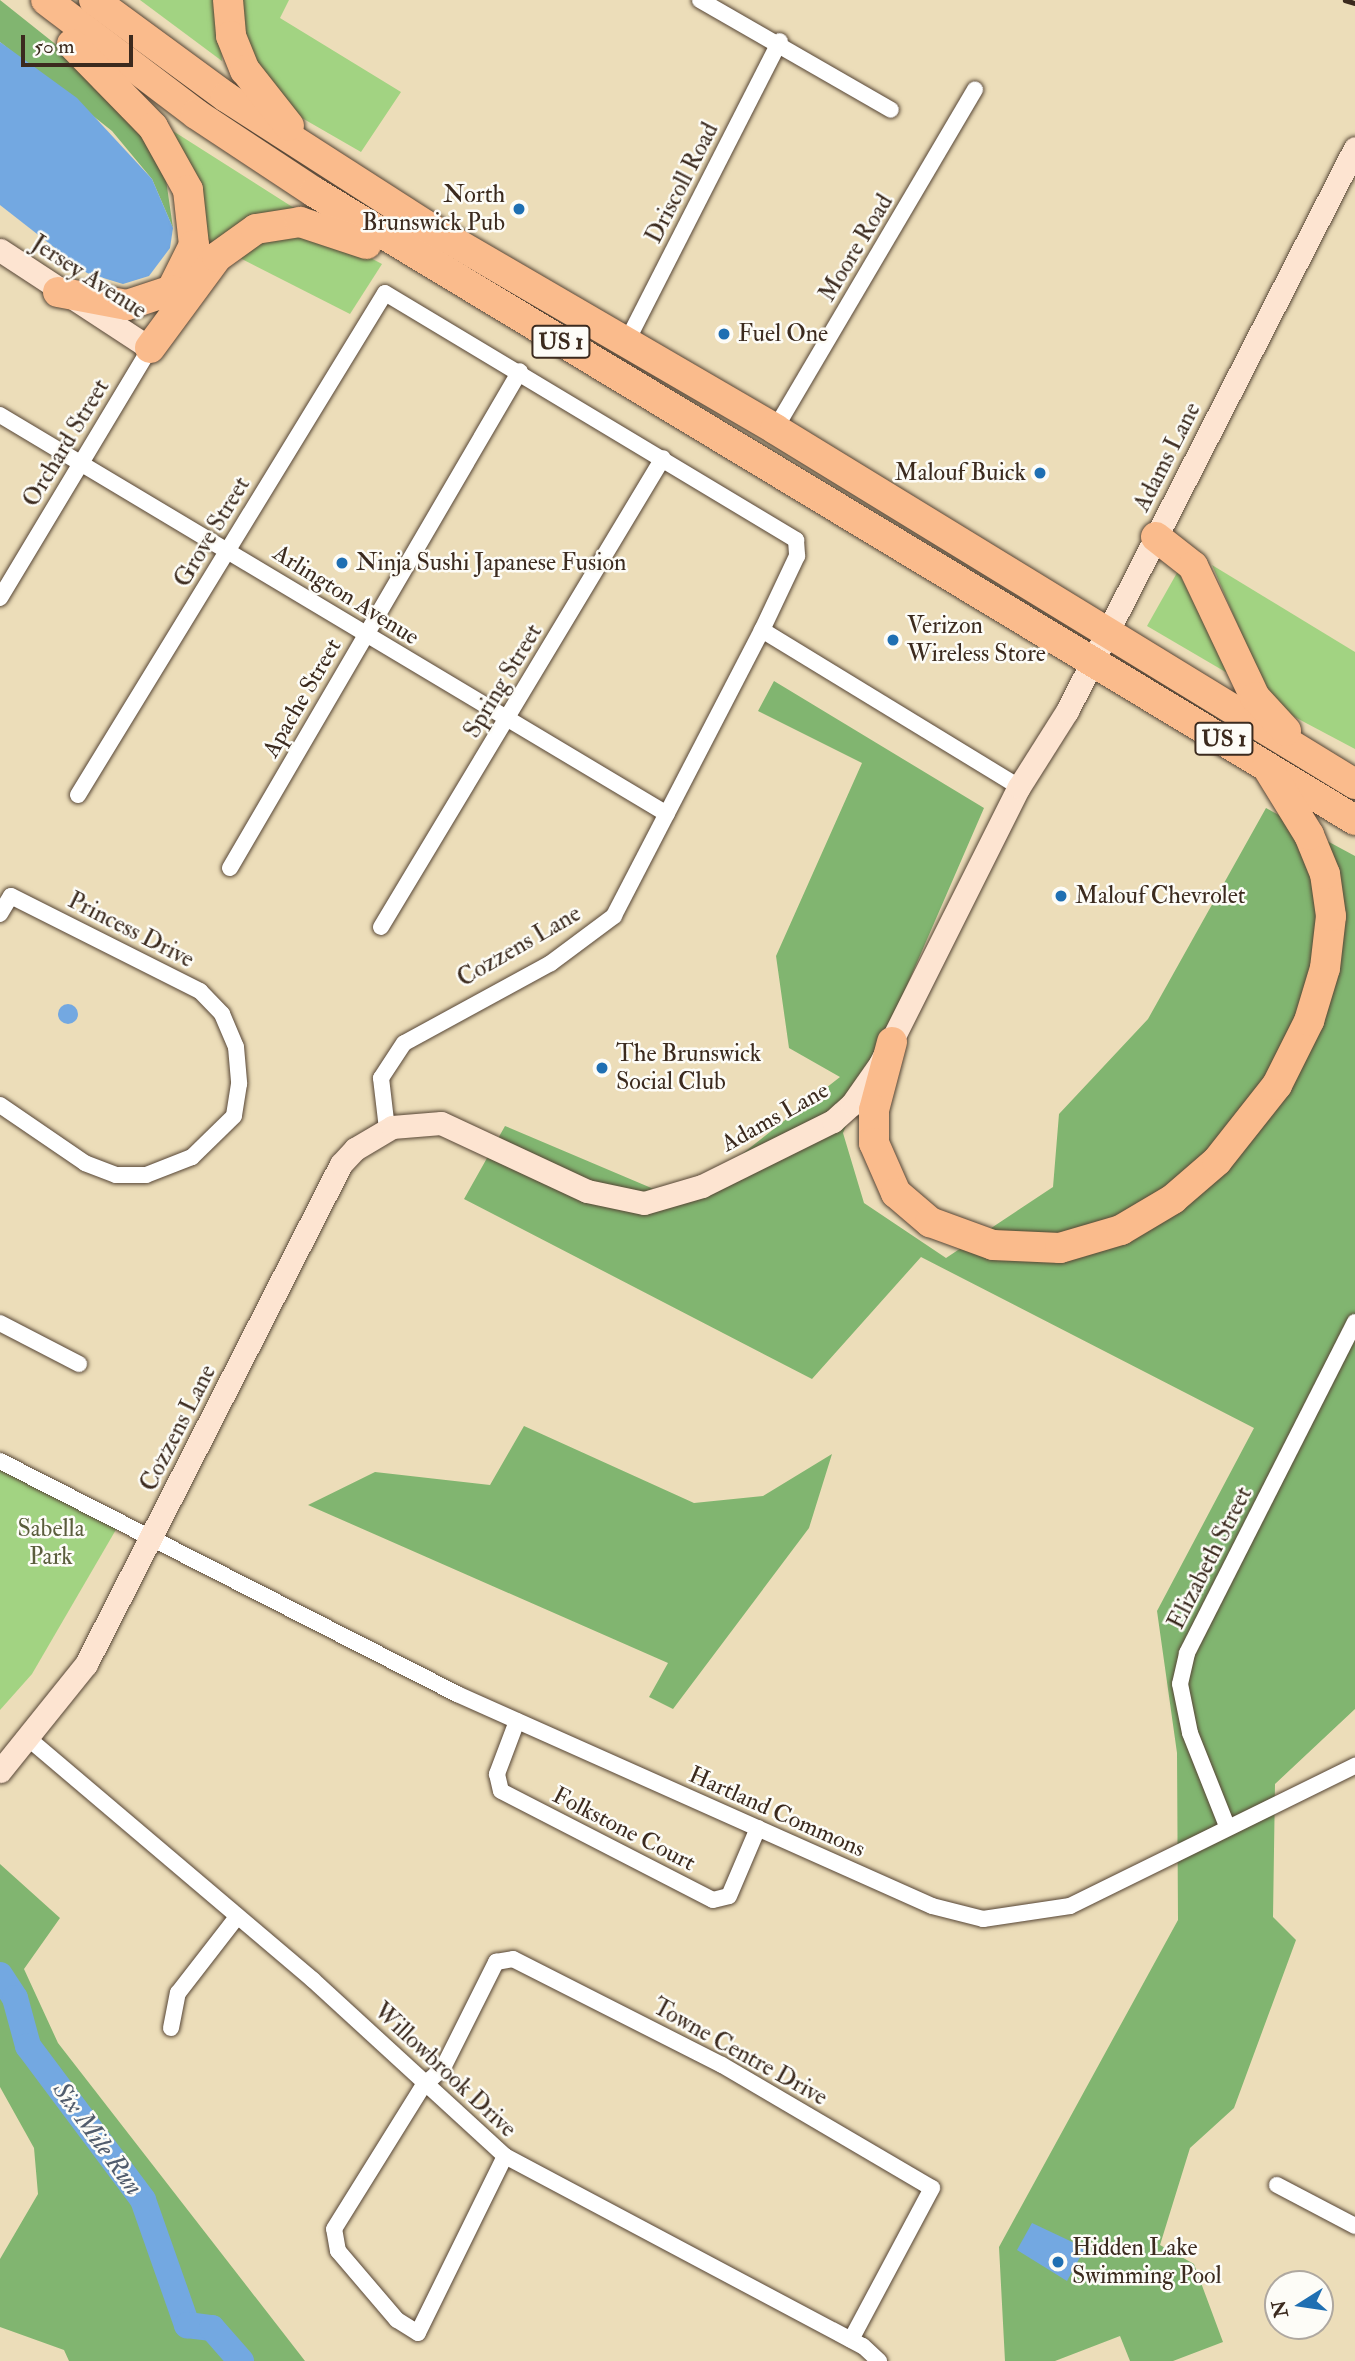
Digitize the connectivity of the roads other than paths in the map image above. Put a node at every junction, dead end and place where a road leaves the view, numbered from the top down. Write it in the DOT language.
graph roads {
  1 [pos="32,0"];
  2 [pos="46,0"];
  3 [pos="94,0"];
  4 [pos="228,0"];
  5 [pos="701,0"];
  6 [pos="780,41"];
  7 [pos="975,90"];
  8 [pos="891,110"];
  9 [pos="1355,148"];
  10 [pos="317,158"];
  11 [pos="0,250"];
  12 [pos="172,290"];
  13 [pos="58,292"];
  14 [pos="384,293"];
  15 [pos="514,314"];
  16 [pos="625,345"];
  17 [pos="150,348"];
  18 [pos="520,371"];
  19 [pos="0,415"];
  20 [pos="775,429"];
  21 [pos="663,458"];
  22 [pos="83,460"];
  23 [pos="1156,537"];
  24 [pos="228,549"];
  25 [pos="0,598"];
  26 [pos="762,630"];
  27 [pos="366,634"];
  28 [pos="1106,634"];
  29 [pos="1092,661"];
  30 [pos="506,720"];
  31 [pos="1263,761"];
  32 [pos="1319,762"];
  33 [pos="1355,784"];
  34 [pos="1019,787"];
  35 [pos="78,796"];
  36 [pos="667,814"];
  37 [pos="1355,820"];
  38 [pos="230,867"];
  39 [pos="6,893"];
  40 [pos="0,914"];
  41 [pos="381,927"];
  42 [pos="892,1042"];
  43 [pos="0,1105"];
  44 [pos="387,1129"];
  45 [pos="1355,1322"];
  46 [pos="0,1323"];
  47 [pos="79,1364"];
  48 [pos="0,1461"];
  49 [pos="152,1537"];
  50 [pos="517,1721"];
  51 [pos="29,1739"];
  52 [pos="1355,1766"];
  53 [pos="0,1771"];
  54 [pos="1227,1826"];
  55 [pos="758,1828"];
  56 [pos="237,1917"];
  57 [pos="171,2028"];
  58 [pos="423,2086"];
  59 [pos="505,2156"];
  60 [pos="1277,2185"];
  61 [pos="1355,2226"];
  62 [pos="851,2340"];
  63 [pos="879,2361"];
  1 -- 12 [label="highway"];
  2 -- 15 [label="highway, US 1"];
  3 -- 10 [label="highway, US 1"];
  4 -- 10 [label="highway"];
  5 -- 6 [label="street"];
  6 -- 8 [label="street"];
  6 -- 16 [label="street, Driscoll Road"];
  7 -- 20 [label="street, Moore Road"];
  9 -- 23 [label="street, Adams Lane"];
  10 -- 16 [label="highway, US 1"];
  11 -- 13 [label="street, Jersey Avenue"];
  12 -- 13 [label="highway"];
  12 -- 17 [label="highway"];
  13 -- 17 [label="street, Jersey Avenue"];
  14 -- 18 [label="street, Cozzens Lane"];
  14 -- 24 [label="street, Grove Street"];
  15 -- 17 [label="highway"];
  15 -- 29 [label="highway, US 1"];
  16 -- 20 [label="highway, US 1"];
  17 -- 22 [label="street, Orchard Street"];
  18 -- 21 [label="street, Cozzens Lane"];
  18 -- 27 [label="street, Apache Street"];
  19 -- 22 [label="street, Arlington Avenue"];
  20 -- 28 [label="highway, US 1"];
  21 -- 26 [label="street, Cozzens Lane"];
  21 -- 30 [label="street, Spring Street"];
  22 -- 24 [label="street, Arlington Avenue"];
  22 -- 25 [label="street, Orchard Street"];
  23 -- 28 [label="street, Adams Lane"];
  23 -- 32 [label="highway"];
  24 -- 27 [label="street, Arlington Avenue"];
  24 -- 35 [label="street, Grove Street"];
  26 -- 34 [label="street"];
  26 -- 36 [label="street, Cozzens Lane"];
  27 -- 30 [label="street, Arlington Avenue"];
  27 -- 38 [label="street, Apache Street"];
  28 -- 29 [label="street, Adams Lane"];
  28 -- 32 [label="highway, US 1"];
  29 -- 31 [label="highway, US 1"];
  29 -- 34 [label="street, Adams Lane"];
  30 -- 36 [label="street, Arlington Avenue"];
  30 -- 41 [label="street, Spring Street"];
  31 -- 37 [label="highway, US 1"];
  31 -- 42 [label="highway"];
  32 -- 33 [label="highway, US 1"];
  34 -- 42 [label="street, Adams Lane"];
  36 -- 44 [label="street, Cozzens Lane"];
  39 -- 40 [label="street, Princess Drive"];
  39 -- 43 [label="street, Princess Drive"];
  42 -- 44 [label="street, Adams Lane"];
  44 -- 49 [label="street, Cozzens Lane"];
  45 -- 54 [label="street, Elizabeth Street"];
  46 -- 47 [label="street"];
  48 -- 49 [label="street, Hartland Commons"];
  49 -- 50 [label="street, Hartland Commons"];
  49 -- 51 [label="street, Cozzens Lane"];
  50 -- 55 [label="street, Hartland Commons"];
  50 -- 55 [label="street, Folkstone Court"];
  51 -- 53 [label="street, Cozzens Lane"];
  51 -- 56 [label="street, Willowbrook Drive"];
  52 -- 54 [label="street, Hartland Commons"];
  54 -- 55 [label="street, Hartland Commons"];
  56 -- 57 [label="street"];
  56 -- 58 [label="street, Willowbrook Drive"];
  58 -- 59 [label="street, Willowbrook Drive"];
  58 -- 59 [label="street"];
  58 -- 62 [label="street, Towne Centre Drive"];
  59 -- 62 [label="street, Willowbrook Drive"];
  60 -- 61 [label="street"];
  62 -- 63 [label="street, Willowbrook Drive"];
}
